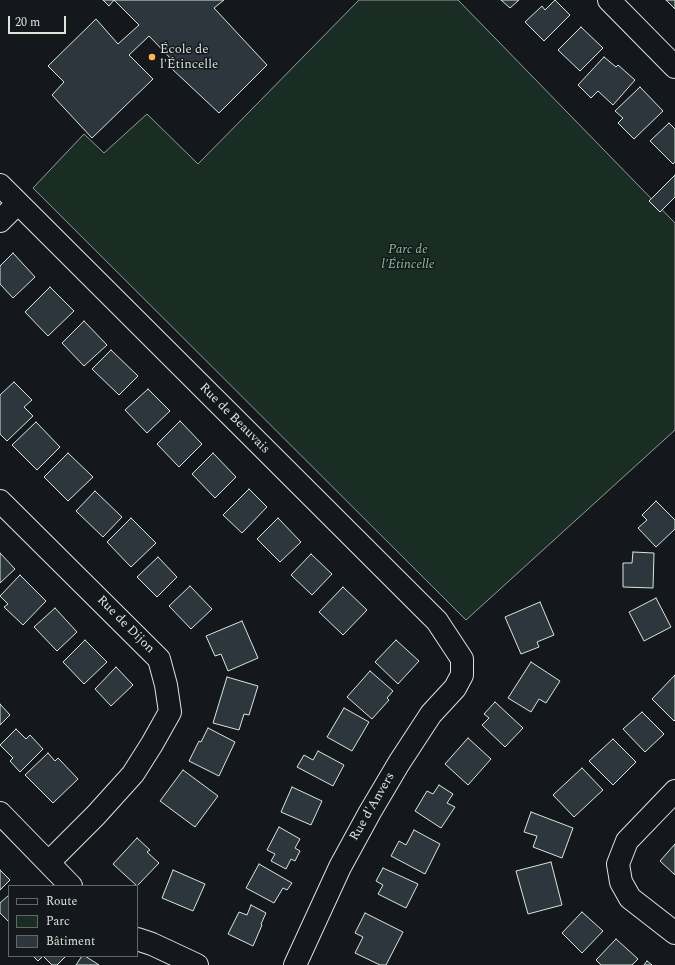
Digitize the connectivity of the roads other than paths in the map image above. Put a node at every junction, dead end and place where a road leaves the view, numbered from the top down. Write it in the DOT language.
graph roads {
  1 [pos="609,0"];
  2 [pos="675,67"];
  3 [pos="0,185"];
  4 [pos="18,203"];
  5 [pos="0,221"];
  6 [pos="0,500"];
  7 [pos="462,659"];
  8 [pos="675,791"];
  9 [pos="0,813"];
  10 [pos="49,862"];
  11 [pos="71,885"];
  12 [pos="675,933"];
  13 [pos="138,939"];
  14 [pos="197,965"];
  15 [pos="295,965"];
  1 -- 2 [label="street"];
  3 -- 4 [label="street, Rue de Beauvais"];
  4 -- 5 [label="street"];
  4 -- 7 [label="street, Rue de Beauvais"];
  6 -- 10 [label="street, Rue de Dijon"];
  7 -- 15 [label="street, Rue d'Anvers"];
  8 -- 12 [label="street"];
  9 -- 10 [label="street"];
  10 -- 11 [label="street"];
  13 -- 14 [label="street"];
}
